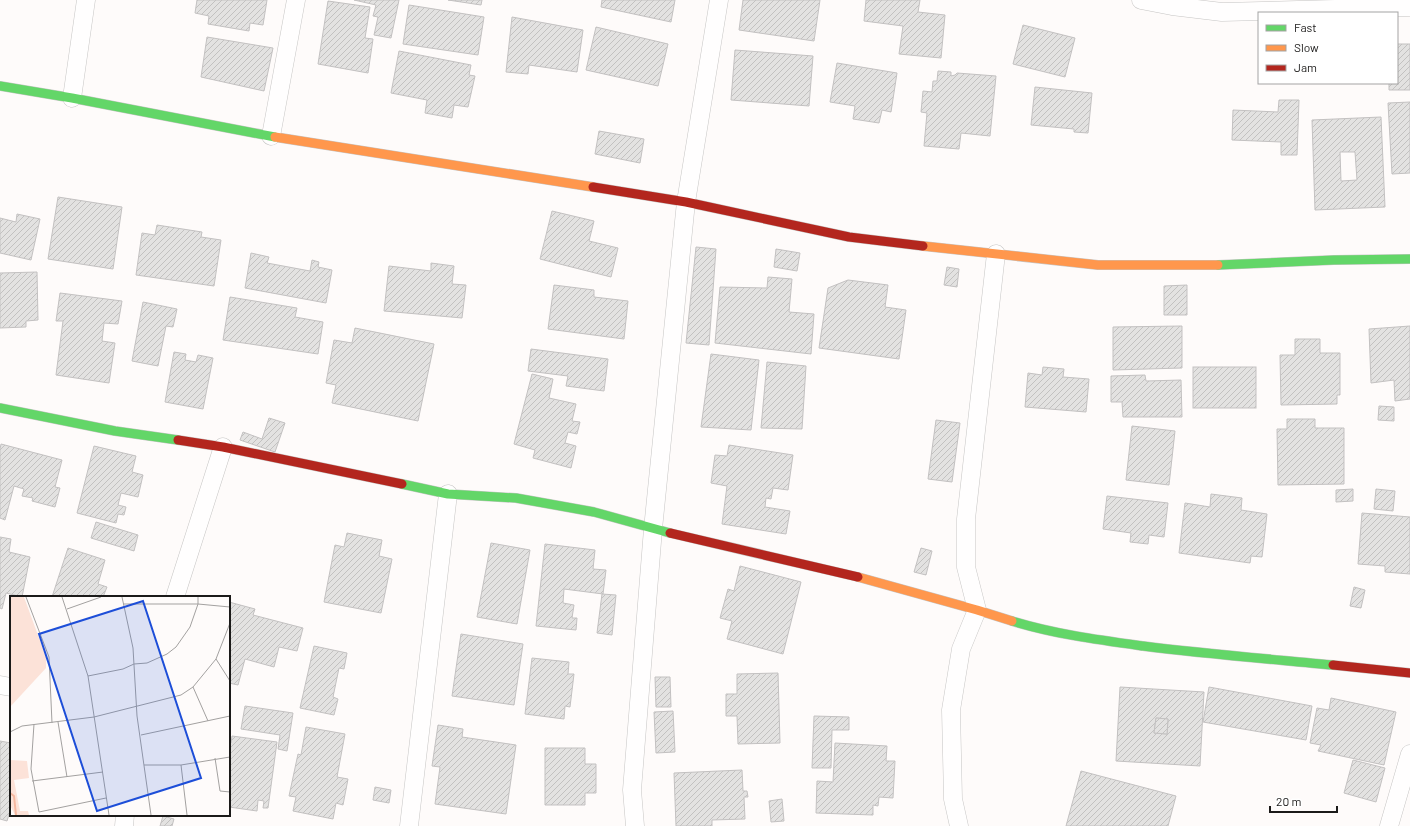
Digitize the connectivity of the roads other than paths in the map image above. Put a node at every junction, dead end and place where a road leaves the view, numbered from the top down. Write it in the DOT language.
graph roads {
  1 [pos="86,0"];
  2 [pos="296,0"];
  3 [pos="719,0"];
  4 [pos="1141,0"];
  5 [pos="1410,7"];
  6 [pos="0,86"];
  7 [pos="72,98"];
  8 [pos="271,136"];
  9 [pos="686,202"];
  10 [pos="996,254"];
  11 [pos="1410,259"];
  12 [pos="0,408"];
  13 [pos="223,447"];
  14 [pos="448,494"];
  15 [pos="653,529"];
  16 [pos="175,596"];
  17 [pos="976,610"];
  18 [pos="1410,673"];
  19 [pos="0,685"];
  20 [pos="10,687"];
  21 [pos="1410,754"];
  22 [pos="125,816"];
  23 [pos="124,826"];
  24 [pos="409,826"];
  25 [pos="635,826"];
  26 [pos="959,826"];
  27 [pos="1389,826"];
  1 -- 7 [label="street"];
  2 -- 8 [label="street"];
  3 -- 9 [label="street"];
  4 -- 5 [label="street"];
  6 -- 7 [label="street"];
  7 -- 8 [label="street"];
  8 -- 9 [label="street"];
  9 -- 10 [label="street"];
  9 -- 15 [label="street"];
  10 -- 11 [label="street"];
  10 -- 17 [label="street"];
  12 -- 13 [label="street"];
  13 -- 14 [label="street"];
  13 -- 16 [label="street"];
  14 -- 15 [label="street"];
  14 -- 24 [label="street"];
  15 -- 17 [label="street"];
  15 -- 25 [label="street"];
  17 -- 18 [label="street"];
  17 -- 26 [label="street"];
  19 -- 20 [label="street"];
  21 -- 27 [label="street"];
  22 -- 23 [label="street"];
}
